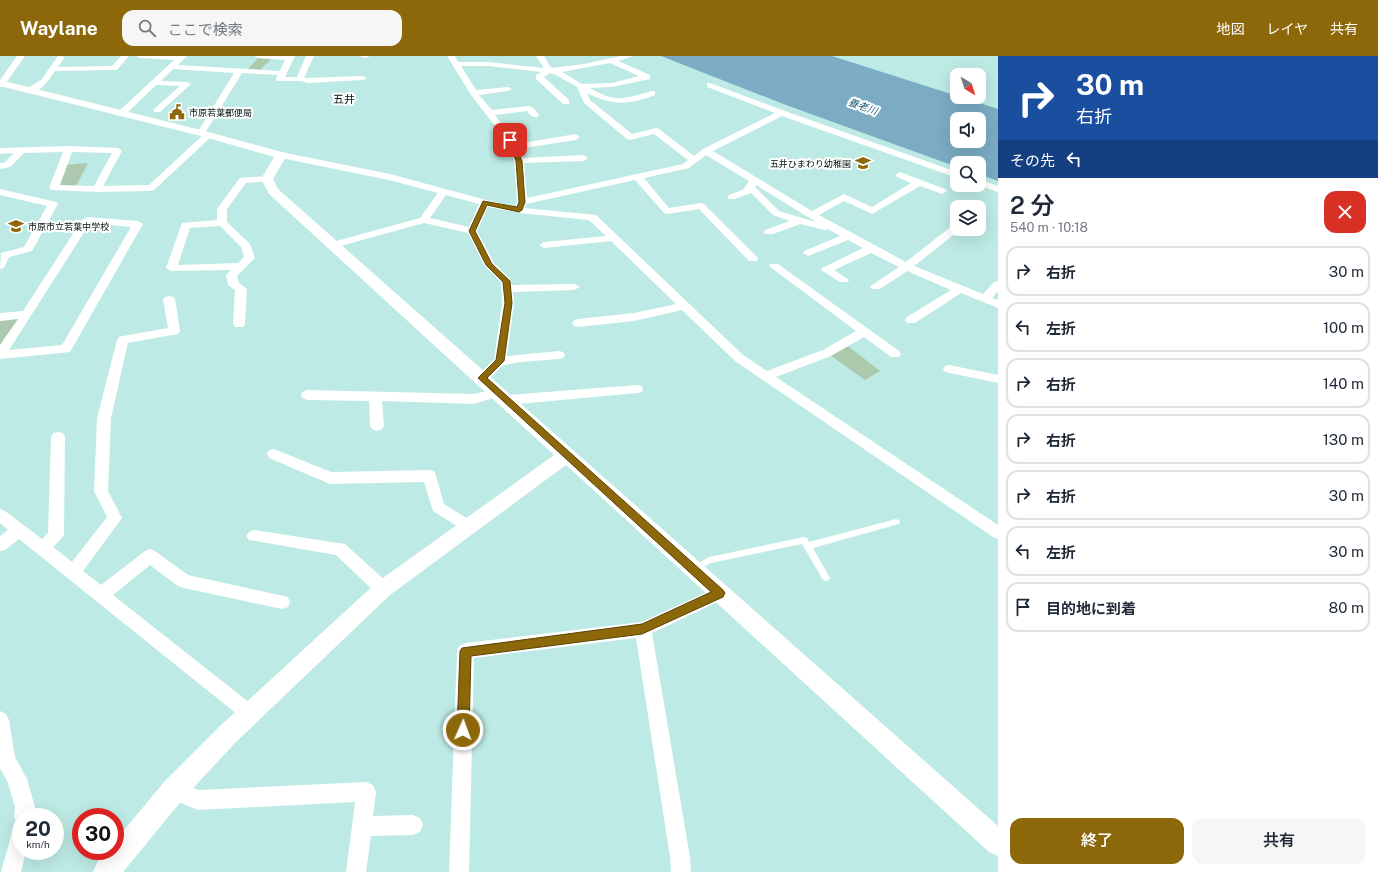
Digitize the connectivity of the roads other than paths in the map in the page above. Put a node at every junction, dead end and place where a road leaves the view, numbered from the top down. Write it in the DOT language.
graph roads {
  1 [pos="21,56"];
  2 [pos="125,56"];
  3 [pos="140,56"];
  4 [pos="258,56"];
  5 [pos="310,56"];
  6 [pos="362,56"];
  7 [pos="366,56"];
  8 [pos="451,56"];
  9 [pos="540,56"];
  10 [pos="597,56"];
  11 [pos="629,56"];
  12 [pos="61,57"];
  13 [pos="182,57"];
  14 [pos="290,57"];
  15 [pos="488,60"];
  16 [pos="609,62"];
  17 [pos="457,64"];
  18 [pos="173,67"];
  19 [pos="53,69"];
  20 [pos="549,70"];
  21 [pos="239,71"];
  22 [pos="282,73"];
  23 [pos="363,78"];
  24 [pos="300,79"];
  25 [pos="156,83"];
  26 [pos="0,84"];
  27 [pos="580,86"];
  28 [pos="710,86"];
  29 [pos="508,89"];
  30 [pos="30,91"];
  31 [pos="474,93"];
  32 [pos="652,93"];
  33 [pos="566,102"];
  34 [pos="157,110"];
  35 [pos="490,112"];
  36 [pos="782,113"];
  37 [pos="121,114"];
  38 [pos="535,115"];
  39 [pos="204,134"];
  40 [pos="576,137"];
  41 [pos="513,147"];
  42 [pos="69,149"];
  43 [pos="0,151"];
  44 [pos="21,151"];
  45 [pos="706,151"];
  46 [pos="281,154"];
  47 [pos="584,158"];
  48 [pos="694,160"];
  49 [pos="519,161"];
  50 [pos="0,166"];
  51 [pos="950,173"];
  52 [pos="900,175"];
  53 [pos="637,176"];
  54 [pos="267,180"];
  55 [pos="919,182"];
  56 [pos="752,184"];
  57 [pos="986,184"];
  58 [pos="998,188"];
  59 [pos="97,189"];
  60 [pos="942,191"];
  61 [pos="0,192"];
  62 [pos="444,192"];
  63 [pos="732,197"];
  64 [pos="485,202"];
  65 [pos="520,206"];
  66 [pos="812,215"];
  67 [pos="424,220"];
  68 [pos="799,221"];
  69 [pos="222,223"];
  70 [pos="837,230"];
  71 [pos="472,231"];
  72 [pos="769,232"];
  73 [pos="950,232"];
  74 [pos="849,236"];
  75 [pos="614,238"];
  76 [pos="333,245"];
  77 [pos="544,245"];
  78 [pos="872,248"];
  79 [pos="808,253"];
  80 [pos="753,259"];
  81 [pos="0,266"];
  82 [pos="242,266"];
  83 [pos="774,266"];
  84 [pos="907,266"];
  85 [pos="844,280"];
  86 [pos="998,284"];
  87 [pos="574,287"];
  88 [pos="876,287"];
  89 [pos="507,289"];
  90 [pos="960,289"];
  91 [pos="169,299"];
  92 [pos="985,299"];
  93 [pos="998,304"];
  94 [pos="685,306"];
  95 [pos="27,314"];
  96 [pos="0,317"];
  97 [pos="911,320"];
  98 [pos="578,323"];
  99 [pos="239,324"];
  100 [pos="864,332"];
  101 [pos="895,354"];
  102 [pos="0,355"];
  103 [pos="559,355"];
  104 [pos="500,361"];
  105 [pos="949,369"];
  106 [pos="766,376"];
  107 [pos="482,378"];
  108 [pos="998,379"];
  109 [pos="637,389"];
  110 [pos="307,396"];
  111 [pos="503,396"];
  112 [pos="375,397"];
  113 [pos="376,426"];
  114 [pos="58,437"];
  115 [pos="274,454"];
  116 [pos="567,455"];
  117 [pos="0,515"];
  118 [pos="896,522"];
  119 [pos="468,526"];
  120 [pos="19,530"];
  121 [pos="997,532"];
  122 [pos="254,536"];
  123 [pos="0,545"];
  124 [pos="807,546"];
  125 [pos="42,548"];
  126 [pos="694,570"];
  127 [pos="73,572"];
  128 [pos="826,578"];
  129 [pos="383,588"];
  130 [pos="720,593"];
  131 [pos="101,595"];
  132 [pos="282,602"];
  133 [pos="642,629"];
  134 [pos="249,713"];
  135 [pos="0,720"];
  136 [pos="0,725"];
  137 [pos="174,790"];
  138 [pos="25,808"];
  139 [pos="413,825"];
  140 [pos="362,826"];
  141 [pos="998,843"];
  142 [pos="14,860"];
  143 [pos="2,872"];
  144 [pos="11,872"];
  145 [pos="106,872"];
  146 [pos="356,872"];
  147 [pos="459,872"];
  148 [pos="681,872"];
  1 -- 26 [label="street"];
  2 -- 19 [label="street"];
  3 -- 13 [label="street"];
  4 -- 14 [label="street"];
  5 -- 24 [label="street"];
  6 -- 7 [label="street"];
  8 -- 17 [label="street"];
  9 -- 20 [label="street"];
  10 -- 16 [label="street"];
  11 -- 16 [label="street"];
  12 -- 19 [label="street"];
  13 -- 18 [label="street"];
  14 -- 22 [label="street"];
  15 -- 17 [label="street"];
  15 -- 20 [label="street"];
  16 -- 20 [label="street"];
  16 -- 27 [label="street"];
  17 -- 31 [label="street"];
  18 -- 21 [label="street"];
  18 -- 25 [label="street"];
  19 -- 30 [label="street"];
  20 -- 27 [label="street"];
  20 -- 33 [label="street"];
  21 -- 22 [label="street"];
  21 -- 39 [label="street"];
  22 -- 24 [label="street"];
  23 -- 24 [label="street"];
  25 -- 34 [label="street"];
  25 -- 37 [label="street"];
  26 -- 30 [label="street"];
  27 -- 32 [label="street"];
  27 -- 48 [label="street"];
  28 -- 36 [label="street"];
  29 -- 31 [label="street"];
  30 -- 37 [label="street"];
  31 -- 35 [label="street"];
  35 -- 38 [label="street"];
  35 -- 41 [label="street"];
  36 -- 45 [label="street"];
  36 -- 51 [label="street"];
  37 -- 39 [label="street"];
  39 -- 46 [label="street"];
  39 -- 59 [label="street"];
  40 -- 41 [label="street"];
  41 -- 49 [label="street"];
  42 -- 44 [label="street"];
  42 -- 59 [label="street"];
  42 -- 59 [label="street"];
  43 -- 44 [label="street"];
  44 -- 50 [label="street"];
  45 -- 48 [label="street"];
  45 -- 56 [label="street"];
  46 -- 54 [label="street"];
  46 -- 62 [label="street"];
  47 -- 49 [label="street"];
  48 -- 53 [label="street"];
  49 -- 65 [label="street"];
  52 -- 55 [label="street"];
  53 -- 65 [label="street"];
  53 -- 80 [label="street"];
  54 -- 69 [label="street"];
  54 -- 76 [label="street"];
  55 -- 60 [label="street"];
  55 -- 66 [label="street"];
  56 -- 63 [label="street"];
  56 -- 66 [label="street"];
  56 -- 68 [label="street"];
  57 -- 58 [label="street"];
  61 -- 81 [label="street"];
  62 -- 64 [label="street"];
  62 -- 67 [label="street"];
  64 -- 65 [label="street"];
  64 -- 71 [label="street"];
  65 -- 75 [label="street"];
  66 -- 70 [label="street"];
  67 -- 71 [label="street"];
  67 -- 76 [label="street"];
  68 -- 70 [label="street"];
  68 -- 72 [label="street"];
  69 -- 82 [label="street"];
  69 -- 82 [label="street"];
  70 -- 74 [label="street"];
  71 -- 89 [label="street"];
  73 -- 84 [label="street"];
  74 -- 78 [label="street"];
  74 -- 79 [label="street"];
  75 -- 77 [label="street"];
  75 -- 94 [label="street"];
  76 -- 107 [label="street"];
  78 -- 84 [label="street"];
  78 -- 85 [label="street"];
  82 -- 99 [label="street"];
  83 -- 100 [label="street"];
  84 -- 88 [label="street"];
  84 -- 90 [label="street"];
  86 -- 92 [label="street"];
  87 -- 89 [label="street"];
  89 -- 104 [label="street"];
  90 -- 92 [label="street"];
  90 -- 97 [label="street"];
  91 -- 127 [label="street"];
  92 -- 93 [label="street"];
  94 -- 98 [label="street"];
  94 -- 106 [label="street"];
  95 -- 96 [label="street"];
  95 -- 102 [label="street"];
  95 -- 102 [label="street"];
  100 -- 101 [label="street"];
  100 -- 106 [label="street"];
  103 -- 104 [label="street"];
  104 -- 107 [label="street"];
  105 -- 108 [label="street"];
  106 -- 121 [label="street"];
  107 -- 111 [label="street"];
  109 -- 111 [label="street"];
  110 -- 112 [label="street"];
  111 -- 112 [label="street"];
  111 -- 116 [label="street"];
  112 -- 113 [label="street"];
  114 -- 125 [label="street"];
  115 -- 119 [label="street"];
  116 -- 119 [label="street"];
  116 -- 126 [label="street"];
  117 -- 120 [label="street"];
  118 -- 124 [label="lane"];
  119 -- 129 [label="street"];
  120 -- 123 [label="street"];
  120 -- 125 [label="street"];
  122 -- 129 [label="street"];
  124 -- 126 [label="lane"];
  124 -- 128 [label="lane"];
  125 -- 127 [label="street"];
  126 -- 130 [label="street"];
  127 -- 131 [label="street"];
  129 -- 134 [label="street"];
  130 -- 133 [label="street"];
  130 -- 141 [label="street"];
  131 -- 132 [label="street"];
  131 -- 134 [label="street"];
  133 -- 147 [label="street"];
  133 -- 148 [label="street"];
  134 -- 137 [label="street"];
  135 -- 136 [label="street"];
  136 -- 138 [label="street"];
  137 -- 140 [label="street"];
  137 -- 145 [label="street"];
  139 -- 140 [label="street"];
  140 -- 146 [label="street"];
  142 -- 144 [label="street"];
  143 -- 144 [label="street"];
}
